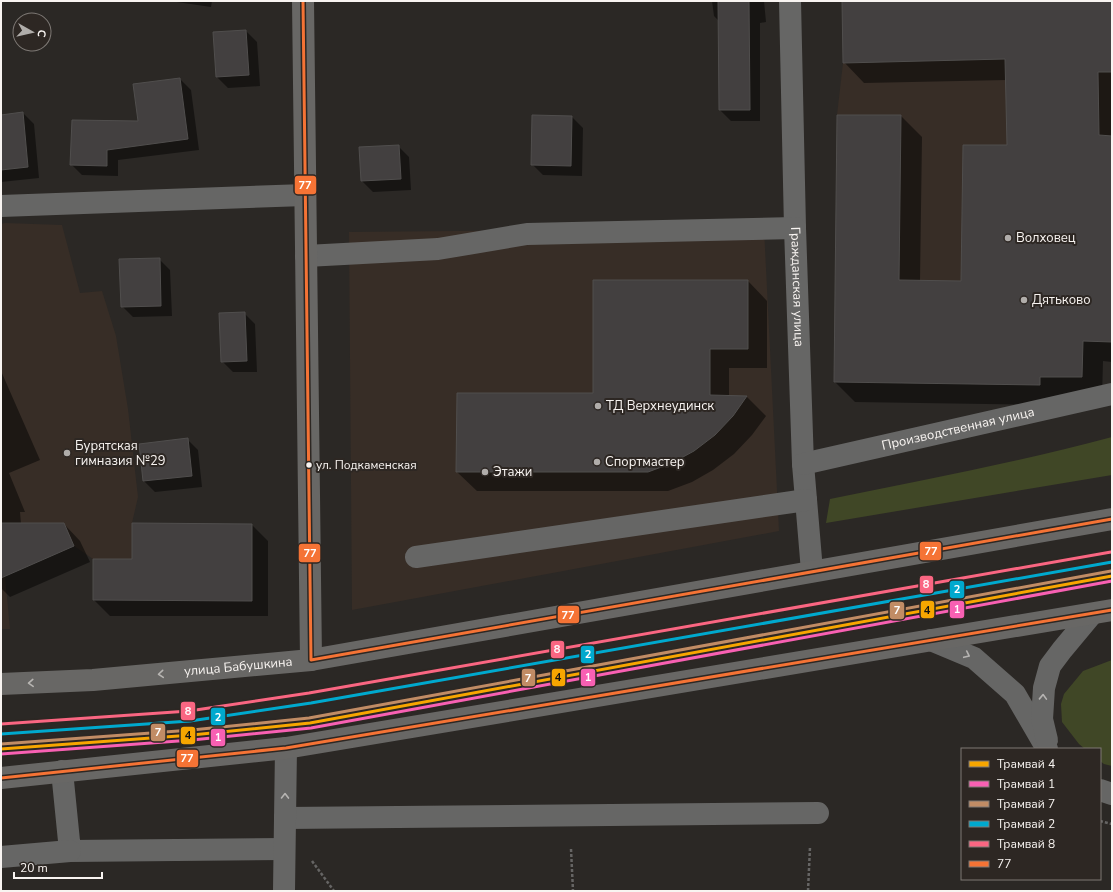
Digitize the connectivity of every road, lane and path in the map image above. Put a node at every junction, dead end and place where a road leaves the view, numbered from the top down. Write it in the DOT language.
graph roads {
  1 [pos="303,1"];
  2 [pos="790,1"];
  3 [pos="305,195"];
  4 [pos="1,206"];
  5 [pos="795,228"];
  6 [pos="306,256"];
  7 [pos="1112,394"];
  8 [pos="803,464"];
  9 [pos="806,500"];
  10 [pos="1112,519"];
  11 [pos="416,557"];
  12 [pos="812,571"];
  13 [pos="1102,612"];
  14 [pos="931,640"];
  15 [pos="311,660"];
  16 [pos="1,684"];
  17 [pos="286,748"];
  18 [pos="1047,748"];
  19 [pos="1048,748"];
  20 [pos="62,771"];
  21 [pos="1,778"];
  22 [pos="1101,790"];
  23 [pos="1112,794"];
  24 [pos="818,813"];
  25 [pos="285,818"];
  26 [pos="1101,821"];
  27 [pos="1112,824"];
  28 [pos="810,847"];
  29 [pos="284,849"];
  30 [pos="571,849"];
  31 [pos="70,851"];
  32 [pos="1,856"];
  33 [pos="308,857"];
  34 [pos="284,891"];
  35 [pos="334,891"];
  36 [pos="573,891"];
  37 [pos="808,891"];
  1 -- 3 [label="main road"];
  2 -- 5 [label="street, Гражданская улица"];
  3 -- 4 [label="street"];
  3 -- 6 [label="main road"];
  5 -- 6 [label="street"];
  5 -- 8 [label="street, Гражданская улица"];
  6 -- 15 [label="main road"];
  7 -- 8 [label="street, Производственная улица"];
  8 -- 9 [label="street, Гражданская улица"];
  9 -- 11 [label="street"];
  9 -- 12 [label="street, Гражданская улица"];
  10 -- 12 [label="main road, улица Бабушкина"];
  12 -- 15 [label="main road, улица Бабушкина"];
  13 -- 14 [label="main road"];
  19 -- 13 [label="street, one-way"];
  14 -- 17 [label="main road"];
  14 -- 18 [label="street, one-way"];
  15 -- 16 [label="main road, улица Бабушкина, one-way"];
  17 -- 20 [label="main road"];
  25 -- 17 [label="street, one-way"];
  20 -- 21 [label="main road"];
  20 -- 31 [label="street"];
  22 -- 23 [label="street"];
  24 -- 25 [label="street"];
  25 -- 29 [label="street"];
  26 -- 27 [label="path"];
  28 -- 37 [label="path"];
  29 -- 31 [label="street"];
  29 -- 34 [label="street"];
  30 -- 36 [label="path"];
  31 -- 32 [label="street"];
  33 -- 35 [label="path"];
}
